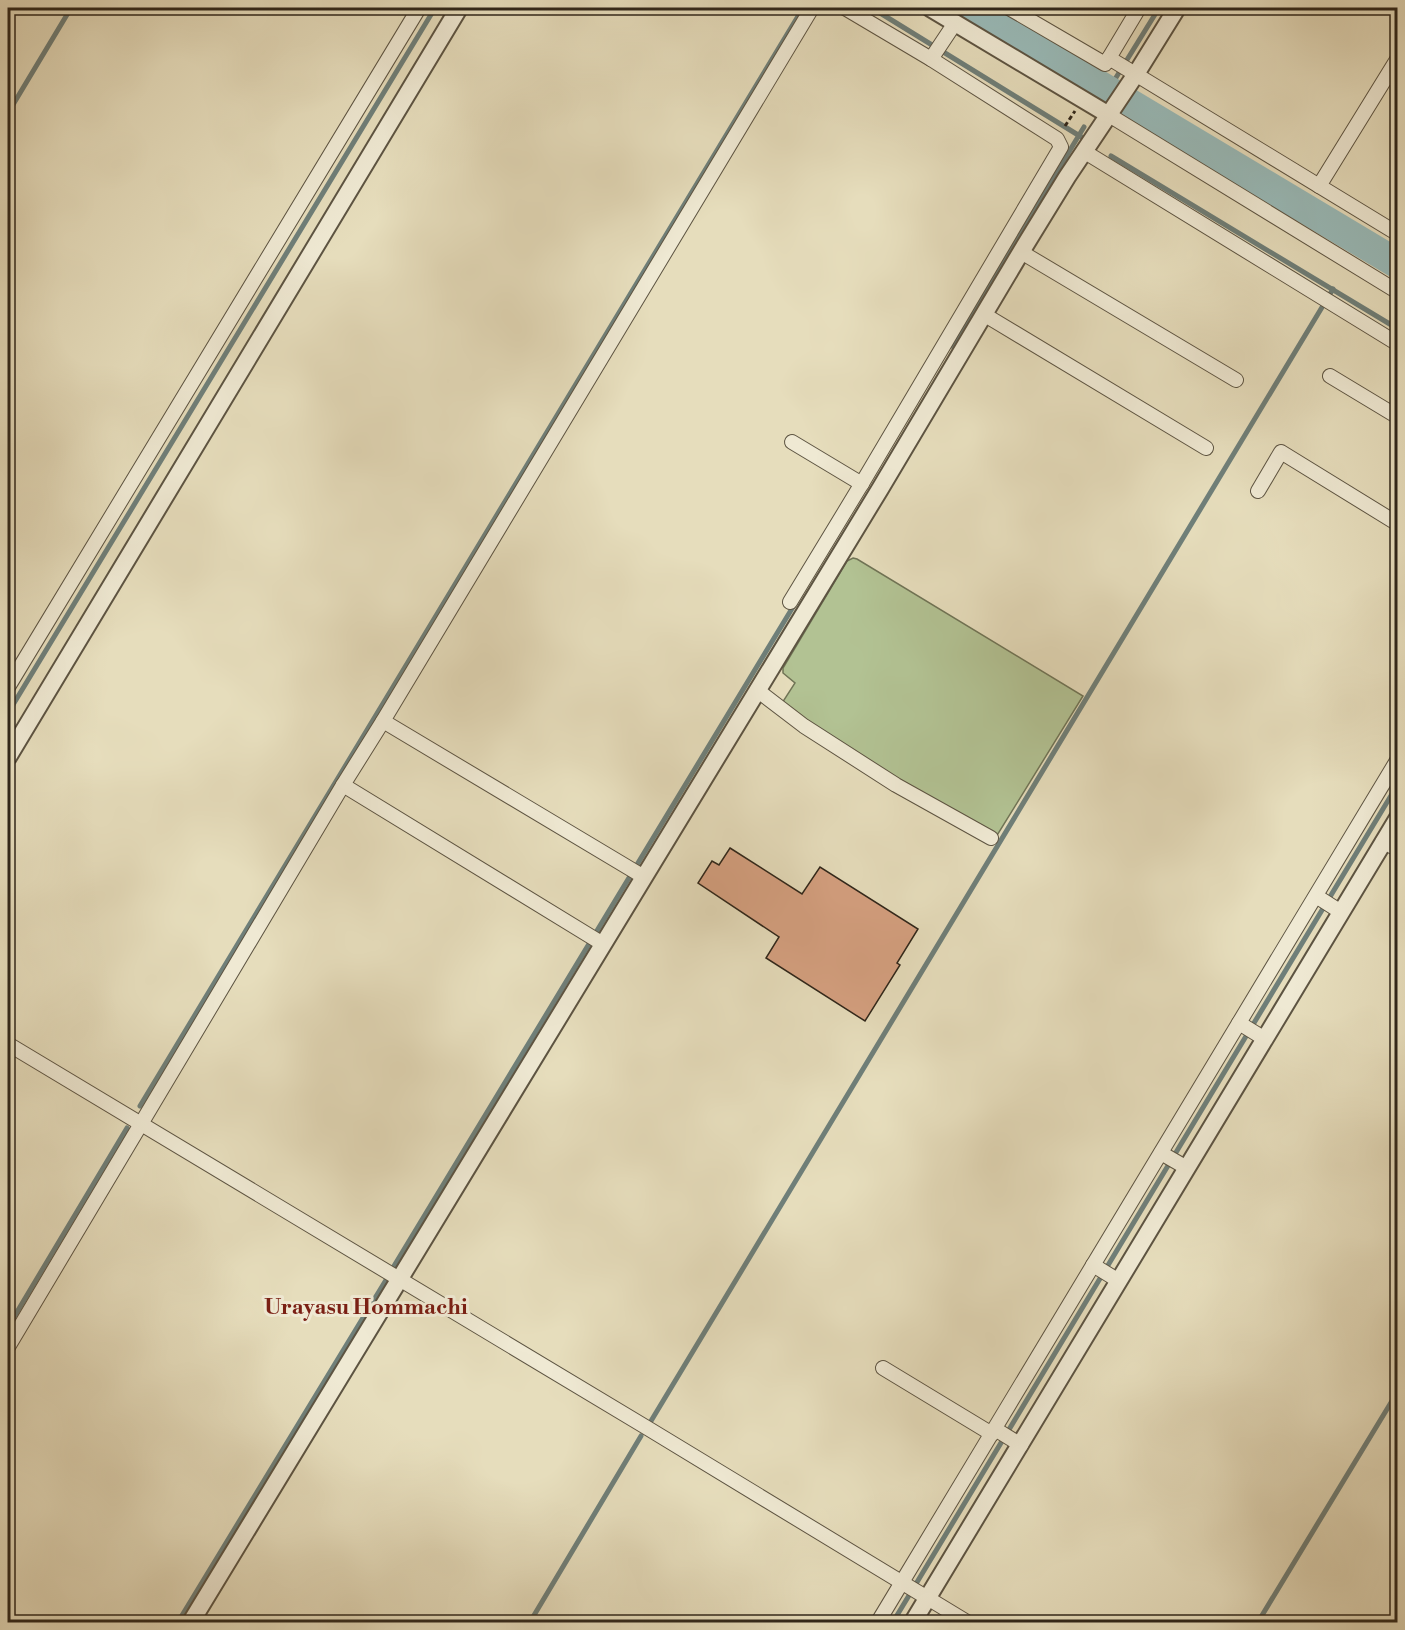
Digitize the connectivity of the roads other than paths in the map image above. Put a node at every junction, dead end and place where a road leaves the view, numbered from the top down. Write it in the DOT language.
graph roads {
  1 [pos="419,8"];
  2 [pos="459,8"];
  3 [pos="812,8"];
  4 [pos="845,8"];
  5 [pos="930,8"];
  6 [pos="1010,8"];
  7 [pos="1139,8"];
  8 [pos="1177,8"];
  9 [pos="955,23"];
  10 [pos="936,52"];
  11 [pos="1398,58"];
  12 [pos="1123,69"];
  13 [pos="1111,112"];
  14 [pos="1073,152"];
  15 [pos="1319,186"];
  16 [pos="1398,234"];
  17 [pos="1021,252"];
  18 [pos="1398,292"];
  19 [pos="980,306"];
  20 [pos="1398,344"];
  21 [pos="1330,376"];
  22 [pos="1236,380"];
  23 [pos="1398,417"];
  24 [pos="792,442"];
  25 [pos="1206,448"];
  26 [pos="869,484"];
  27 [pos="1258,491"];
  28 [pos="1398,524"];
  29 [pos="820,566"];
  30 [pos="790,602"];
  31 [pos="8,687"];
  32 [pos="757,690"];
  33 [pos="382,721"];
  34 [pos="8,758"];
  35 [pos="1396,766"];
  36 [pos="342,785"];
  37 [pos="1398,818"];
  38 [pos="991,838"];
  39 [pos="1390,845"];
  40 [pos="637,872"];
  41 [pos="1327,903"];
  42 [pos="596,940"];
  43 [pos="1251,1030"];
  44 [pos="8,1044"];
  45 [pos="140,1124"];
  46 [pos="1172,1160"];
  47 [pos="1105,1273"];
  48 [pos="399,1279"];
  49 [pos="8,1347"];
  50 [pos="883,1368"];
  51 [pos="1004,1436"];
  52 [pos="913,1590"];
  53 [pos="191,1623"];
  54 [pos="878,1623"];
  55 [pos="913,1623"];
  56 [pos="967,1623"];
  1 -- 31 [label="street"];
  2 -- 34 [label="street"];
  3 -- 33 [label="street"];
  4 -- 10 [label="street"];
  5 -- 9 [label="street"];
  6 -- 12 [label="street"];
  7 -- 12 [label="street"];
  8 -- 12 [label="street"];
  9 -- 10 [label="street"];
  9 -- 13 [label="street"];
  10 -- 14 [label="street"];
  11 -- 15 [label="street"];
  12 -- 13 [label="street"];
  12 -- 15 [label="street"];
  13 -- 14 [label="street"];
  13 -- 18 [label="street"];
  14 -- 17 [label="street"];
  14 -- 19 [label="street"];
  14 -- 20 [label="street"];
  15 -- 16 [label="street"];
  17 -- 19 [label="street"];
  17 -- 22 [label="street"];
  19 -- 25 [label="street"];
  19 -- 26 [label="street"];
  21 -- 23 [label="street"];
  24 -- 26 [label="street"];
  26 -- 29 [label="street"];
  27 -- 28 [label="street"];
  29 -- 30 [label="street"];
  29 -- 32 [label="street"];
  32 -- 38 [label="street"];
  32 -- 40 [label="street"];
  33 -- 36 [label="street"];
  33 -- 40 [label="street"];
  35 -- 41 [label="street"];
  36 -- 42 [label="street"];
  36 -- 45 [label="street"];
  37 -- 39 [label="street"];
  39 -- 41 [label="street"];
  40 -- 42 [label="street"];
  41 -- 43 [label="street"];
  41 -- 43 [label="street"];
  42 -- 48 [label="street"];
  43 -- 46 [label="street"];
  43 -- 46 [label="street"];
  44 -- 45 [label="street"];
  45 -- 48 [label="street"];
  45 -- 49 [label="street"];
  46 -- 47 [label="street"];
  46 -- 47 [label="street"];
  47 -- 51 [label="street"];
  47 -- 51 [label="street"];
  48 -- 52 [label="street"];
  48 -- 53 [label="street"];
  50 -- 51 [label="street"];
  51 -- 52 [label="street"];
  51 -- 52 [label="street"];
  52 -- 54 [label="street"];
  52 -- 55 [label="street"];
  52 -- 56 [label="street"];
}
